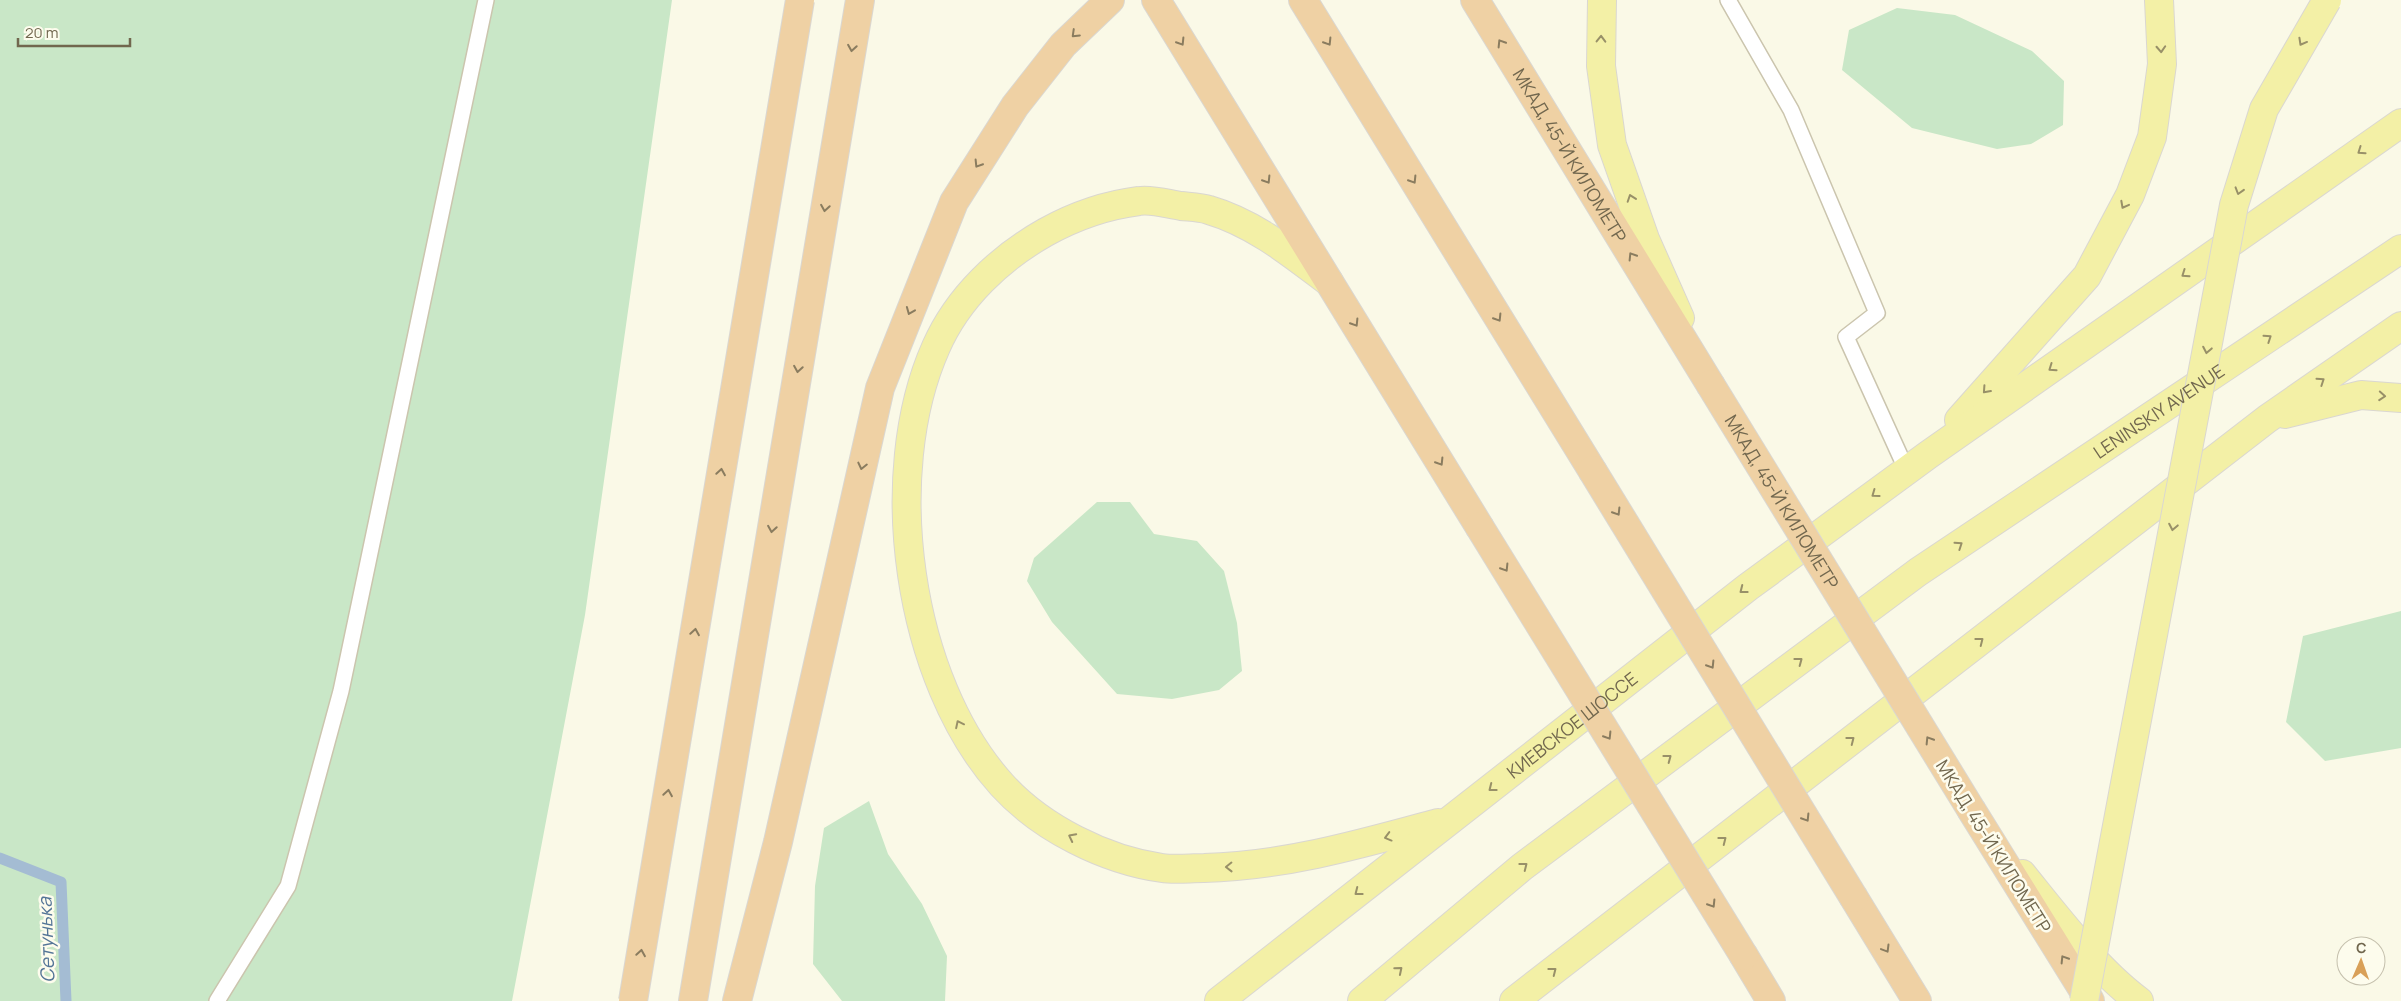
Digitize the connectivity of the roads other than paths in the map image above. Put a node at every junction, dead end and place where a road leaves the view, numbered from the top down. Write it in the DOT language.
graph roads {
  1 [pos="486,0"];
  2 [pos="800,0"];
  3 [pos="860,0"];
  4 [pos="1110,0"];
  5 [pos="1156,0"];
  6 [pos="1303,0"];
  7 [pos="1474,0"];
  8 [pos="1602,0"];
  9 [pos="1728,0"];
  10 [pos="2159,0"];
  11 [pos="2327,0"];
  12 [pos="2401,123"];
  13 [pos="2401,249"];
  14 [pos="1329,282"];
  15 [pos="2401,326"];
  16 [pos="1707,378"];
  17 [pos="2401,398"];
  18 [pos="2266,419"];
  19 [pos="1917,463"];
  20 [pos="1975,815"];
  21 [pos="1452,819"];
  22 [pos="216,1001"];
  23 [pos="634,1001"];
  24 [pos="693,1001"];
  25 [pos="737,1001"];
  26 [pos="1219,1001"];
  27 [pos="1362,1001"];
  28 [pos="1514,1001"];
  29 [pos="1771,1001"];
  30 [pos="1917,1001"];
  31 [pos="2084,1001"];
  32 [pos="2090,1001"];
  33 [pos="2139,1001"];
  1 -- 22 [label="lane"];
  23 -- 2 [label="highway, one-way, bridge"];
  3 -- 24 [label="highway, one-way"];
  4 -- 25 [label="highway, one-way"];
  5 -- 14 [label="highway, one-way"];
  6 -- 30 [label="highway, one-way, bridge"];
  16 -- 7 [label="highway, МКАД, 45-Й КИЛОМЕТР, one-way"];
  16 -- 8 [label="main road, one-way"];
  9 -- 19 [label="lane"];
  10 -- 19 [label="main road, one-way"];
  11 -- 31 [label="main road, one-way, bridge"];
  12 -- 19 [label="main road, one-way"];
  27 -- 13 [label="main road, LENINSKIY AVENUE, one-way"];
  21 -- 14 [label="main road, one-way"];
  14 -- 29 [label="highway, one-way, bridge"];
  18 -- 15 [label="main road, one-way"];
  20 -- 16 [label="highway, МКАД, 45-Й КИЛОМЕТР, one-way, bridge"];
  18 -- 17 [label="main road, one-way"];
  28 -- 18 [label="main road, one-way"];
  19 -- 21 [label="main road, КИЕВСКОЕ ШОССЕ, one-way"];
  32 -- 20 [label="highway, МКАД, 45-Й КИЛОМЕТР, one-way"];
  20 -- 33 [label="main road"];
  21 -- 26 [label="main road, КИЕВСКОЕ ШОССЕ, one-way"];
}
